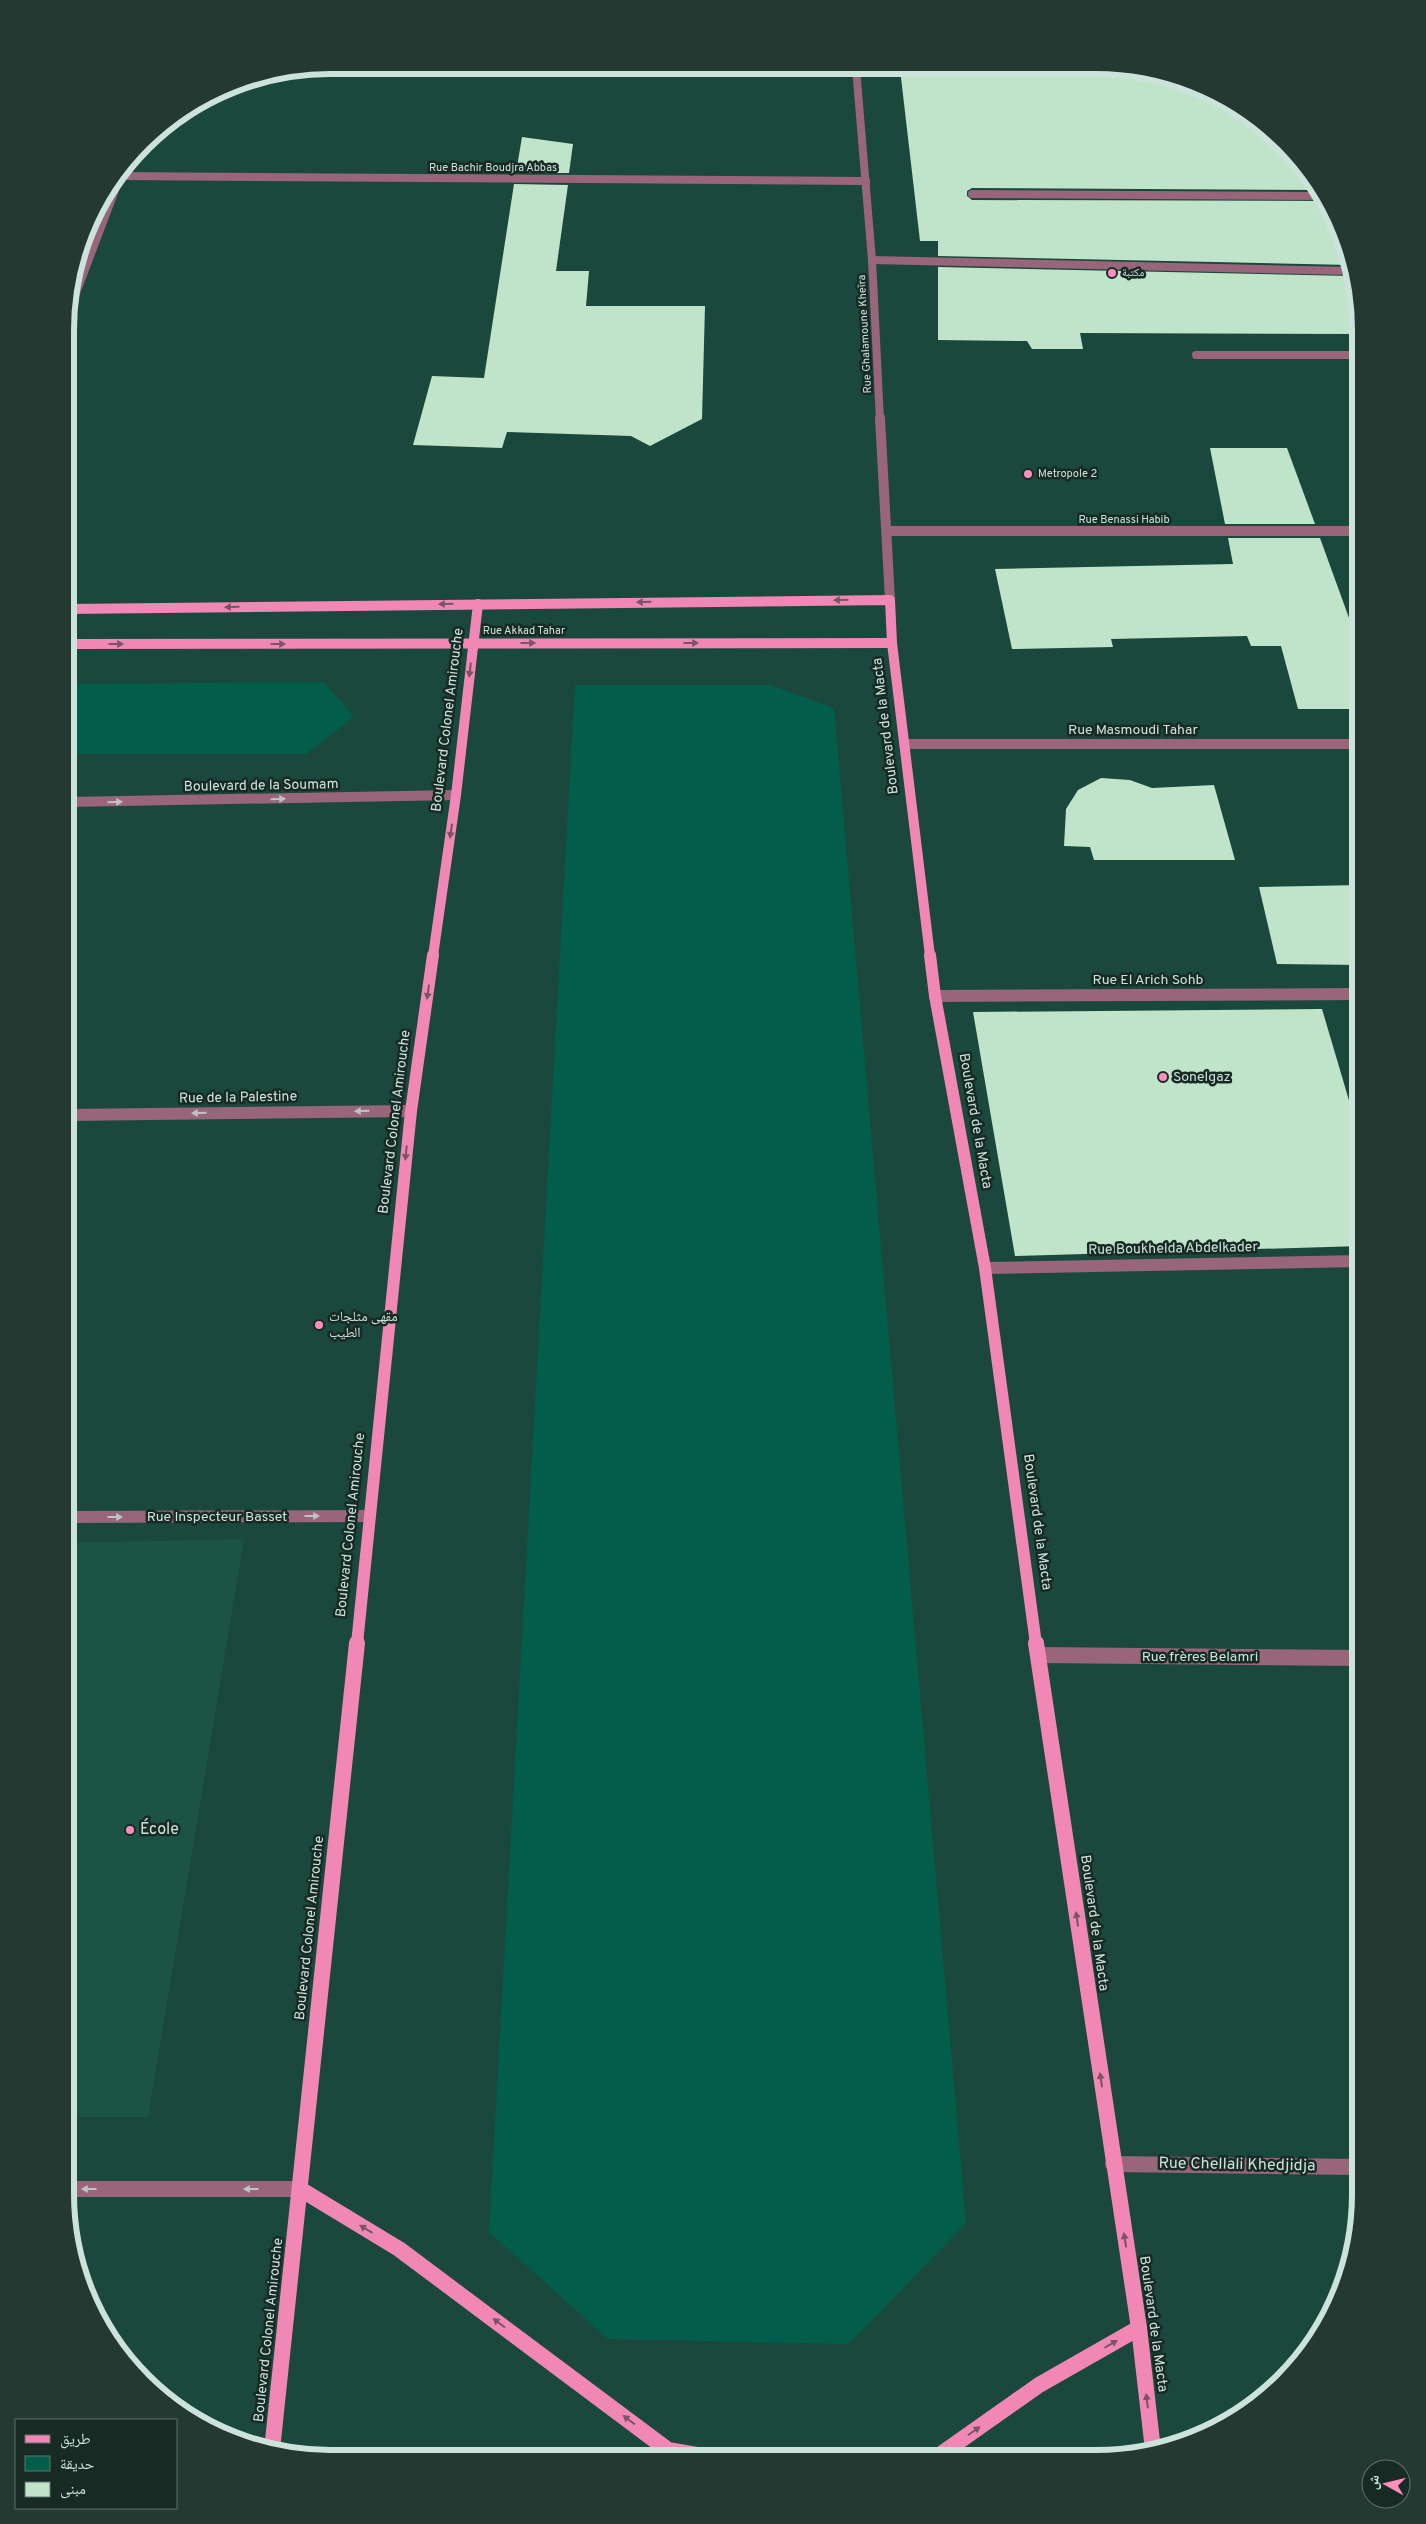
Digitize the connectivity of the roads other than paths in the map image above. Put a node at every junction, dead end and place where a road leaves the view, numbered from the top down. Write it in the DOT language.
graph roads {
  1 [pos="857,74"];
  2 [pos="125,176"];
  3 [pos="866,181"];
  4 [pos="114,192"];
  5 [pos="972,194"];
  6 [pos="1314,196"];
  7 [pos="872,260"];
  8 [pos="1345,271"];
  9 [pos="77,290"];
  10 [pos="1196,355"];
  11 [pos="1352,355"];
  12 [pos="888,531"];
  13 [pos="1352,531"];
  14 [pos="890,600"];
  15 [pos="478,604"];
  16 [pos="74,609"];
  17 [pos="473,643"];
  18 [pos="892,643"];
  19 [pos="74,644"];
  20 [pos="904,744"];
  21 [pos="1352,744"];
  22 [pos="456,796"];
  23 [pos="74,802"];
  24 [pos="1352,994"];
  25 [pos="935,996"];
  26 [pos="410,1111"];
  27 [pos="74,1115"];
  28 [pos="1352,1261"];
  29 [pos="985,1268"];
  30 [pos="368,1516"];
  31 [pos="74,1518"];
  32 [pos="1038,1655"];
  33 [pos="1352,1658"];
  34 [pos="1113,2164"];
  35 [pos="1352,2167"];
  36 [pos="74,2189"];
  37 [pos="300,2189"];
  38 [pos="1138,2328"];
  39 [pos="273,2444"];
  40 [pos="1152,2444"];
  41 [pos="659,2450"];
  42 [pos="946,2450"];
  1 -- 3 [label="street, Rue Ghalamoune Kheïra"];
  2 -- 3 [label="street, Rue Bachir Boudjra Abbas"];
  3 -- 7 [label="street, Rue Ghalamoune Kheïra"];
  4 -- 9 [label="street"];
  5 -- 6 [label="street"];
  7 -- 8 [label="street"];
  7 -- 12 [label="street, Rue Ghalamoune Kheïra"];
  10 -- 11 [label="street"];
  12 -- 13 [label="street, Rue Benassi Habib"];
  12 -- 14 [label="street, Rue Ghalamoune Kheïra"];
  14 -- 15 [label="main road, Rue Akkad Tahar, one-way"];
  14 -- 18 [label="main road, Boulevard de la Macta"];
  15 -- 16 [label="main road, Rue Akkad Tahar, one-way"];
  15 -- 17 [label="main road, Boulevard Colonel Amirouche"];
  17 -- 18 [label="main road, Rue Akkad Tahar, one-way"];
  19 -- 17 [label="main road, Rue Akkad Tahar, one-way"];
  17 -- 22 [label="main road, Boulevard Colonel Amirouche, one-way"];
  18 -- 20 [label="main road, Boulevard de la Macta"];
  20 -- 21 [label="street, Rue Masmoudi Tahar"];
  20 -- 25 [label="main road, Boulevard de la Macta"];
  23 -- 22 [label="street, Boulevard de la Soumam, one-way"];
  22 -- 26 [label="main road, Boulevard Colonel Amirouche, one-way"];
  24 -- 25 [label="street, Rue El Arich Sohb"];
  25 -- 29 [label="main road, Boulevard de la Macta"];
  26 -- 27 [label="street, Rue de la Palestine, one-way"];
  26 -- 30 [label="main road, Boulevard Colonel Amirouche, one-way"];
  28 -- 29 [label="street, Rue Boukhelda Abdelkader"];
  29 -- 32 [label="main road, Boulevard de la Macta"];
  31 -- 30 [label="street, Rue Inspecteur Basset, one-way"];
  30 -- 37 [label="main road, Boulevard Colonel Amirouche"];
  32 -- 33 [label="street, Rue frères Belamri"];
  34 -- 32 [label="main road, Boulevard de la Macta, one-way"];
  34 -- 35 [label="street, Rue Chellali Khedjidja"];
  38 -- 34 [label="main road, Boulevard de la Macta, one-way"];
  37 -- 36 [label="street, one-way"];
  37 -- 39 [label="main road, Boulevard Colonel Amirouche"];
  41 -- 37 [label="main road, one-way"];
  40 -- 38 [label="main road, Boulevard de la Macta, one-way"];
  42 -- 38 [label="main road, one-way"];
}
